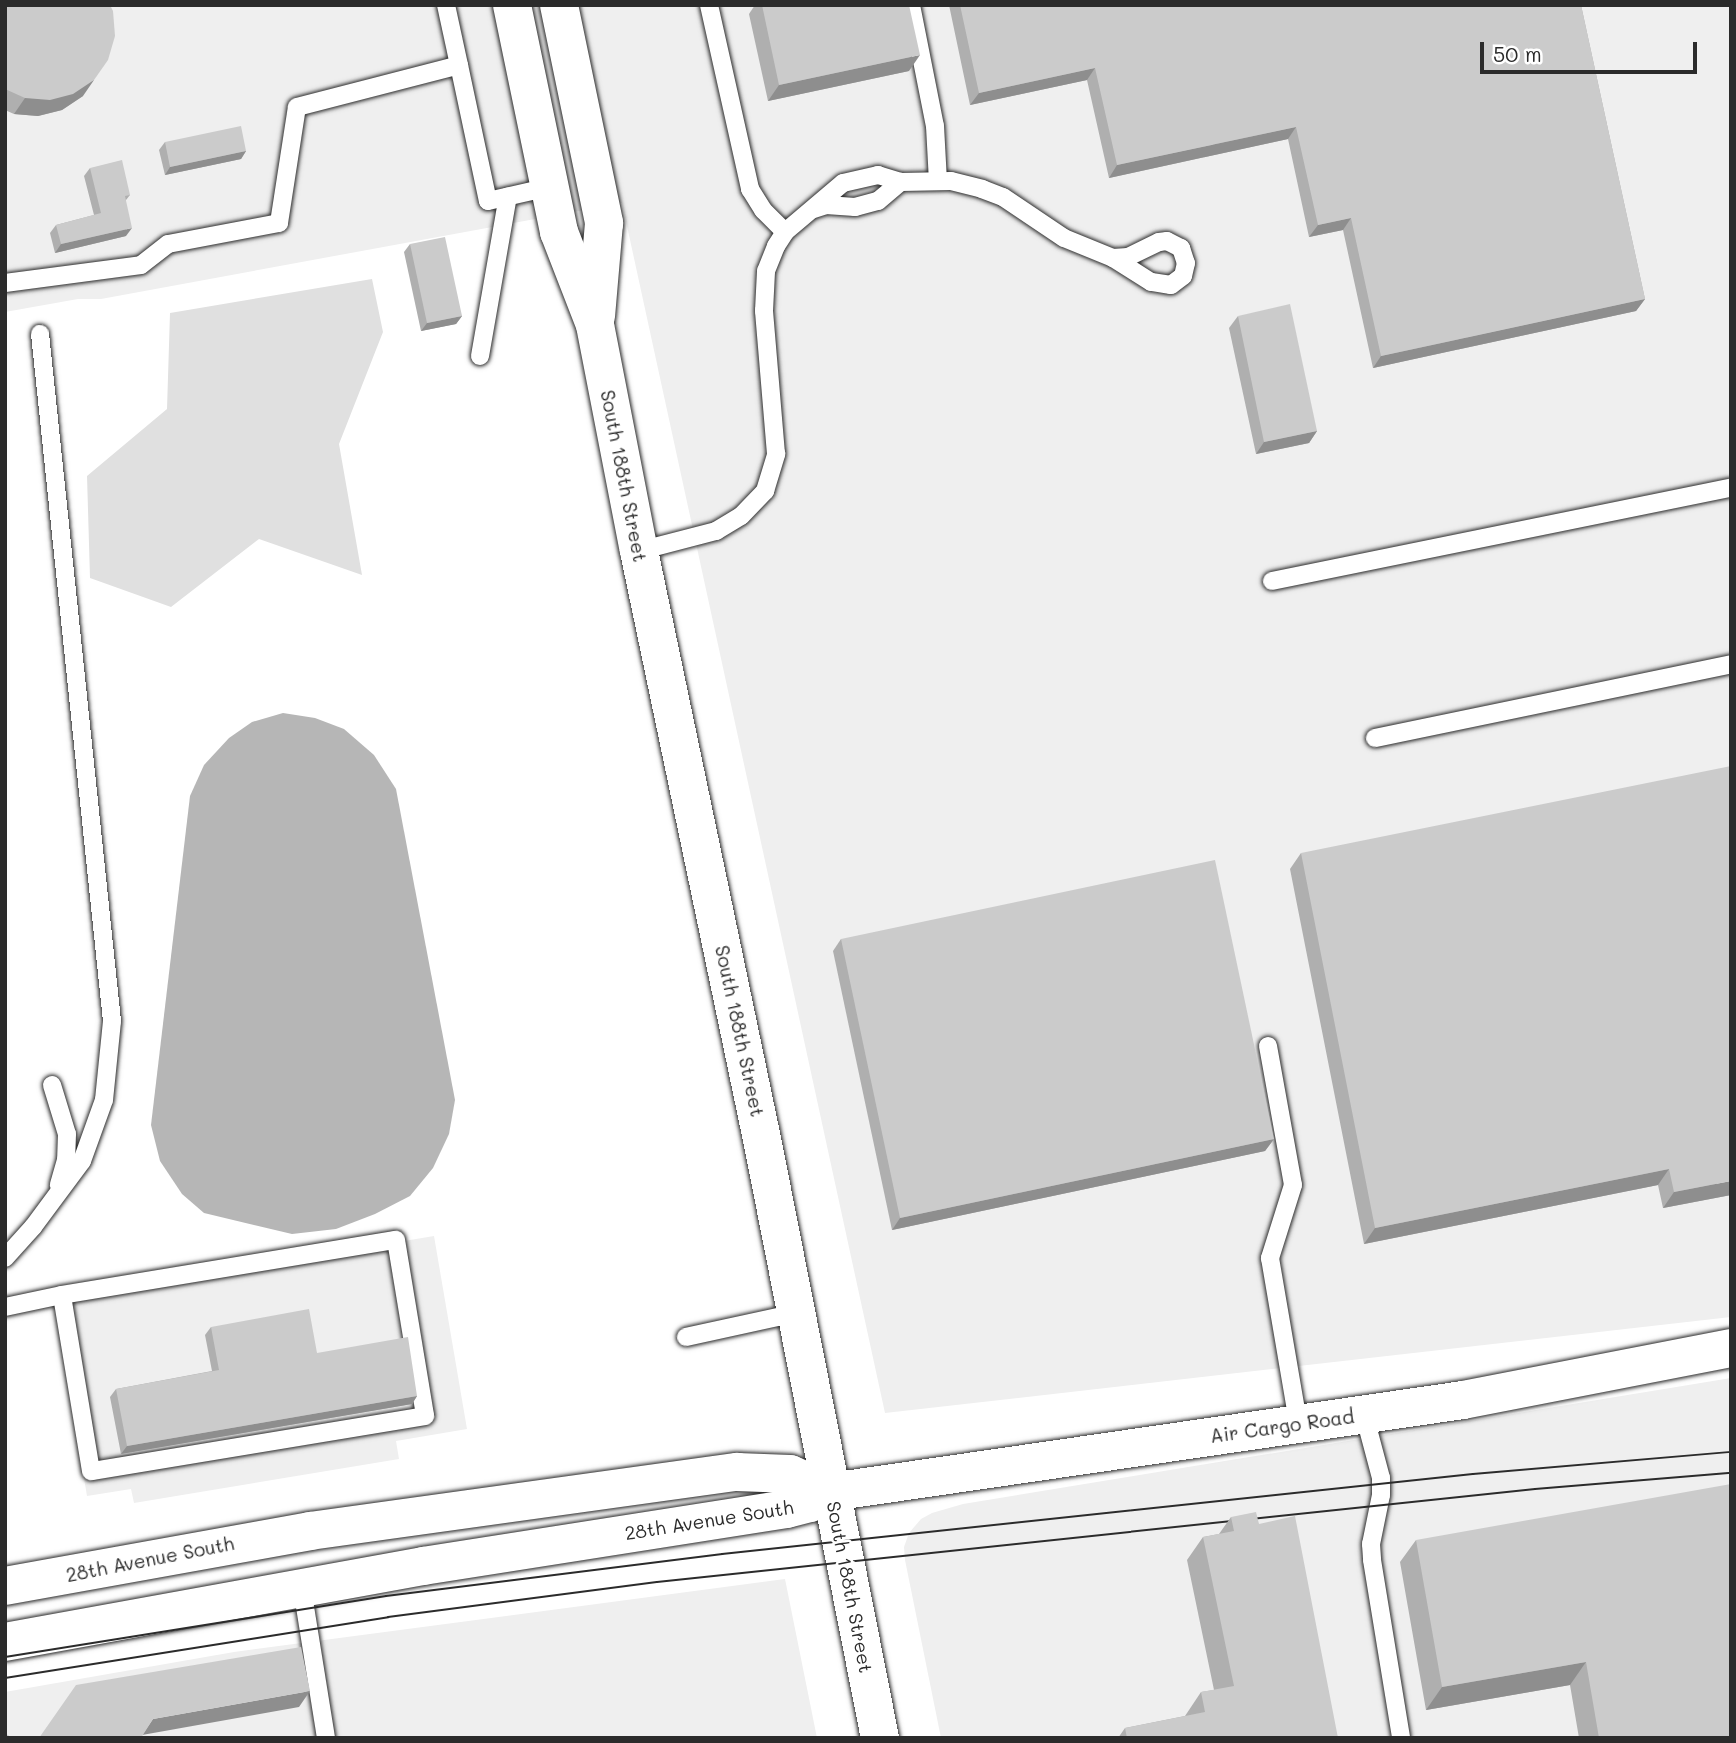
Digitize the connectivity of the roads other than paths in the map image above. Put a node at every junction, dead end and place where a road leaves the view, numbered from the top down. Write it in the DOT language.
graph roads {
  1 [pos="446,5"];
  2 [pos="512,5"];
  3 [pos="559,5"];
  4 [pos="709,5"];
  5 [pos="911,5"];
  6 [pos="459,65"];
  7 [pos="938,181"];
  8 [pos="901,182"];
  9 [pos="549,187"];
  10 [pos="508,196"];
  11 [pos="807,212"];
  12 [pos="785,232"];
  13 [pos="1112,258"];
  14 [pos="5,283"];
  15 [pos="595,325"];
  16 [pos="40,334"];
  17 [pos="480,356"];
  18 [pos="1731,488"];
  19 [pos="639,551"];
  20 [pos="1272,581"];
  21 [pos="1731,664"];
  22 [pos="1374,738"];
  23 [pos="1268,1046"];
  24 [pos="52,1084"];
  25 [pos="55,1198"];
  26 [pos="5,1258"];
  27 [pos="62,1296"];
  28 [pos="5,1307"];
  29 [pos="796,1312"];
  30 [pos="686,1337"];
  31 [pos="1731,1348"];
  32 [pos="1364,1414"];
  33 [pos="1298,1422"];
  34 [pos="831,1492"];
  35 [pos="5,1587"];
  36 [pos="302,1588"];
  37 [pos="5,1642"];
  38 [pos="326,1738"];
  39 [pos="880,1738"];
  40 [pos="1401,1738"];
  1 -- 6 [label="lane"];
  2 -- 9 [label="main road, South 188th Street"];
  3 -- 15 [label="main road, South 188th Street"];
  4 -- 12 [label="lane"];
  5 -- 7 [label="lane"];
  6 -- 10 [label="lane"];
  6 -- 14 [label="lane"];
  7 -- 8 [label="lane"];
  7 -- 13 [label="lane"];
  8 -- 11 [label="lane"];
  8 -- 11 [label="lane"];
  9 -- 10 [label="lane"];
  9 -- 15 [label="main road, South 188th Street"];
  10 -- 17 [label="lane"];
  11 -- 12 [label="lane"];
  12 -- 19 [label="lane"];
  15 -- 19 [label="main road, South 188th Street"];
  16 -- 25 [label="lane"];
  18 -- 20 [label="lane"];
  19 -- 29 [label="main road, South 188th Street"];
  21 -- 22 [label="lane"];
  23 -- 33 [label="lane"];
  24 -- 25 [label="lane"];
  25 -- 26 [label="lane"];
  27 -- 27 [label="lane"];
  27 -- 28 [label="lane"];
  29 -- 30 [label="lane"];
  29 -- 34 [label="main road, South 188th Street"];
  31 -- 32 [label="main road, Air Cargo Road"];
  32 -- 33 [label="main road, Air Cargo Road"];
  32 -- 40 [label="lane"];
  33 -- 34 [label="main road, Air Cargo Road"];
  34 -- 35 [label="main road, 28th Avenue South"];
  34 -- 36 [label="main road, 28th Avenue South"];
  34 -- 39 [label="main road, South 188th Street"];
  36 -- 37 [label="main road, 28th Avenue South"];
  36 -- 38 [label="lane"];
}
